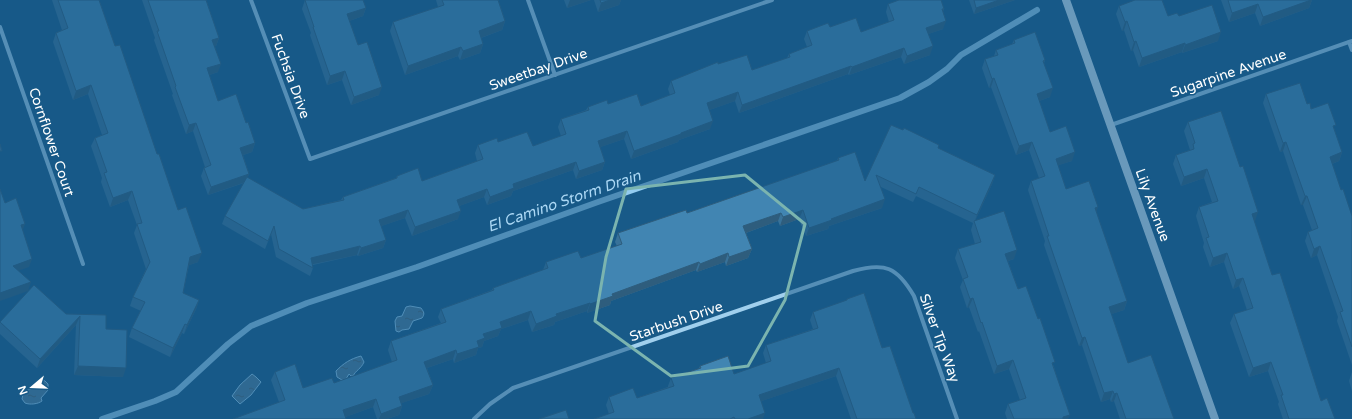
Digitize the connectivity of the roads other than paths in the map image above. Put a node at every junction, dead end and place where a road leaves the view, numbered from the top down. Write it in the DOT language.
graph roads {
  1 [pos="251,0"];
  2 [pos="528,0"];
  3 [pos="772,0"];
  4 [pos="1066,0"];
  5 [pos="0,27"];
  6 [pos="1351,42"];
  7 [pos="1352,50"];
  8 [pos="555,75"];
  9 [pos="1110,125"];
  10 [pos="310,159"];
  11 [pos="83,264"];
  12 [pos="893,271"];
  13 [pos="474,419"];
  14 [pos="957,419"];
  15 [pos="1214,419"];
  1 -- 10 [label="street, Fuchsia Drive"];
  2 -- 8 [label="street"];
  3 -- 8 [label="street, Sweetbay Drive"];
  4 -- 9 [label="street, Lily Avenue"];
  5 -- 11 [label="street, Cornflower Court"];
  6 -- 7 [label="street"];
  6 -- 9 [label="street, Sugarpine Avenue"];
  8 -- 10 [label="street, Sweetbay Drive"];
  9 -- 15 [label="street, Lily Avenue"];
  12 -- 13 [label="street, Starbush Drive"];
  12 -- 14 [label="street, Silver Tip Way"];
}
